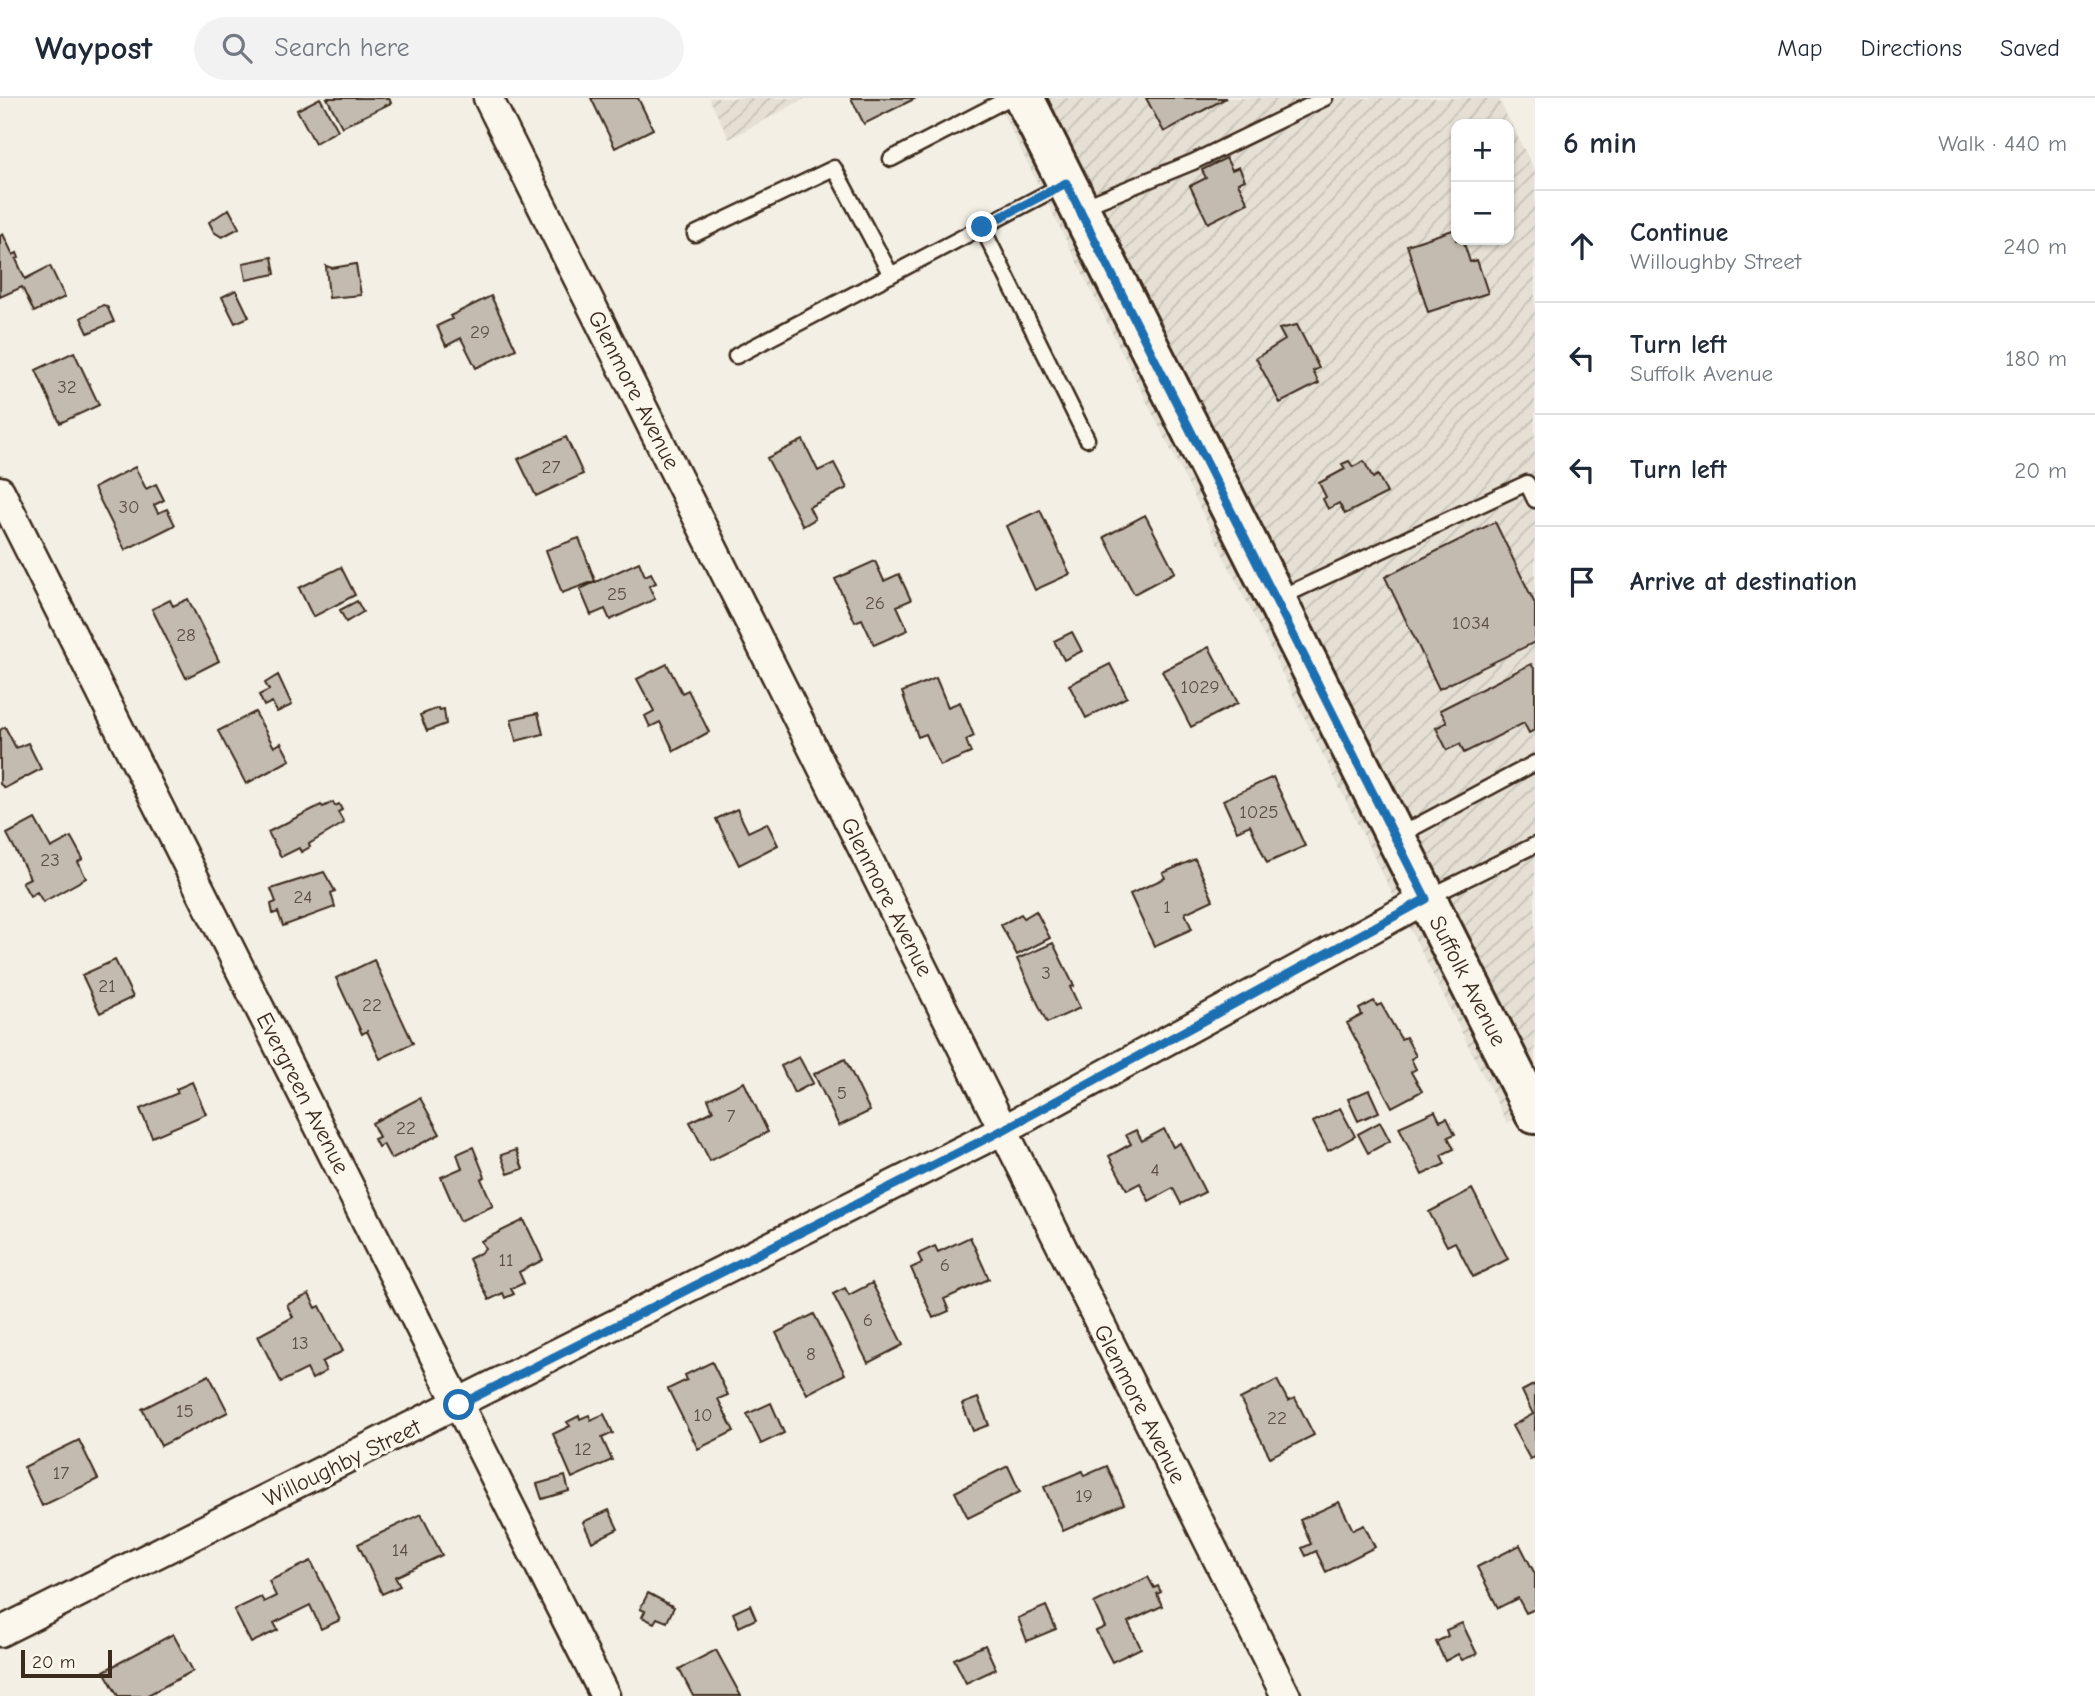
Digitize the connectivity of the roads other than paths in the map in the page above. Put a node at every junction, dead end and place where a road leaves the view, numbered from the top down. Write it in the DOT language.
graph roads {
  1 [pos="488,98"];
  2 [pos="1009,98"];
  3 [pos="1024,98"];
  4 [pos="1325,98"];
  5 [pos="891,159"];
  6 [pos="1073,196"];
  7 [pos="982,227"];
  8 [pos="695,234"];
  9 [pos="891,275"];
  10 [pos="736,356"];
  11 [pos="1087,439"];
  12 [pos="0,491"];
  13 [pos="1535,500"];
  14 [pos="1276,600"];
  15 [pos="1535,763"];
  16 [pos="1395,838"];
  17 [pos="1535,845"];
  18 [pos="1426,899"];
  19 [pos="1530,1092"];
  20 [pos="1003,1130"];
  21 [pos="459,1405"];
  22 [pos="0,1632"];
  23 [pos="605,1696"];
  24 [pos="1286,1696"];
  1 -- 20 [label="street, Glenmore Avenue"];
  2 -- 5 [label="lane"];
  3 -- 6 [label="main road, Suffolk Avenue"];
  4 -- 6 [label="lane"];
  6 -- 7 [label="lane"];
  6 -- 14 [label="main road, Suffolk Avenue"];
  7 -- 9 [label="lane"];
  7 -- 11 [label="lane"];
  8 -- 9 [label="lane"];
  9 -- 10 [label="lane"];
  12 -- 21 [label="street, Evergreen Avenue"];
  13 -- 14 [label="lane"];
  14 -- 16 [label="main road, Suffolk Avenue"];
  15 -- 16 [label="lane"];
  16 -- 18 [label="main road, Suffolk Avenue"];
  17 -- 18 [label="lane"];
  18 -- 19 [label="main road, Suffolk Avenue"];
  18 -- 20 [label="street, Willoughby Street"];
  20 -- 21 [label="street, Willoughby Street"];
  20 -- 24 [label="street, Glenmore Avenue"];
  21 -- 22 [label="street, Willoughby Street"];
  21 -- 23 [label="street, Evergreen Avenue"];
}
